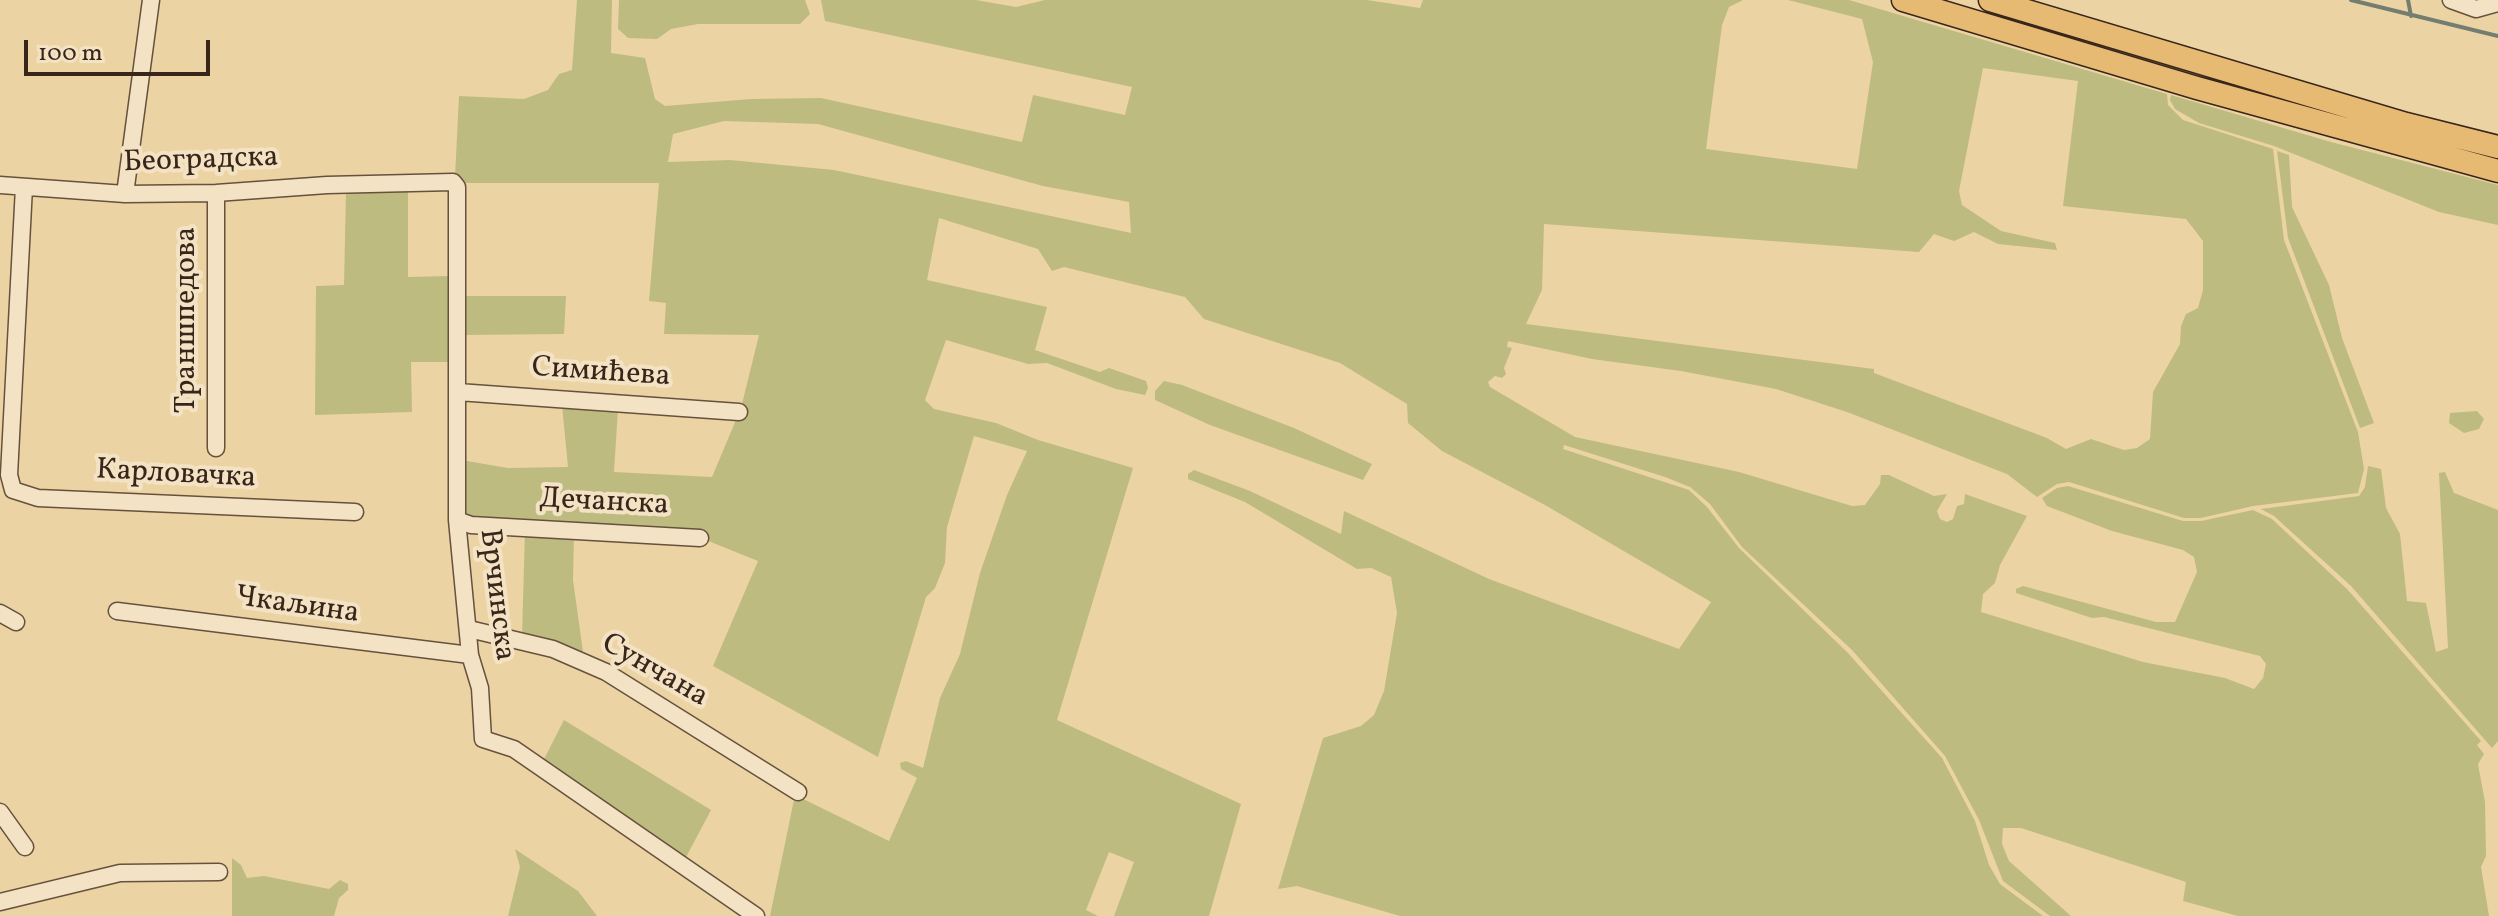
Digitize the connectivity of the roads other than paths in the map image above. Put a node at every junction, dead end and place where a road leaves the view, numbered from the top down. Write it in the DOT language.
graph roads {
  1 [pos="151,0"];
  2 [pos="1903,0"];
  3 [pos="1990,0"];
  4 [pos="2451,0"];
  5 [pos="2498,3"];
  6 [pos="2498,147"];
  7 [pos="2498,171"];
  8 [pos="403,181"];
  9 [pos="0,185"];
  10 [pos="24,187"];
  11 [pos="216,193"];
  12 [pos="125,194"];
  13 [pos="458,392"];
  14 [pos="739,412"];
  15 [pos="216,448"];
  16 [pos="355,512"];
  17 [pos="457,520"];
  18 [pos="700,538"];
  19 [pos="117,611"];
  20 [pos="0,613"];
  21 [pos="16,622"];
  22 [pos="469,629"];
  23 [pos="470,655"];
  24 [pos="798,792"];
  25 [pos="0,812"];
  26 [pos="25,847"];
  27 [pos="219,872"];
  28 [pos="0,902"];
  29 [pos="756,916"];
  1 -- 12 [label="street"];
  2 -- 7 [label="highway"];
  3 -- 6 [label="highway"];
  4 -- 5 [label="street"];
  8 -- 11 [label="street, Београдска"];
  8 -- 13 [label="street, Врчинска"];
  9 -- 10 [label="street, Београдска"];
  10 -- 12 [label="street, Београдска"];
  10 -- 16 [label="street, Карловачка"];
  11 -- 12 [label="street, Београдска"];
  11 -- 15 [label="street, Траншпедова"];
  13 -- 14 [label="street, Симићева"];
  13 -- 17 [label="street, Врчинска"];
  17 -- 18 [label="street, Дечанска"];
  17 -- 22 [label="street, Врчинска"];
  19 -- 23 [label="street, Чкаљина"];
  20 -- 21 [label="street"];
  22 -- 23 [label="street, Врчинска"];
  22 -- 24 [label="street, Сунчана"];
  23 -- 29 [label="street, Врчинска"];
  25 -- 26 [label="street"];
  27 -- 28 [label="street"];
}
